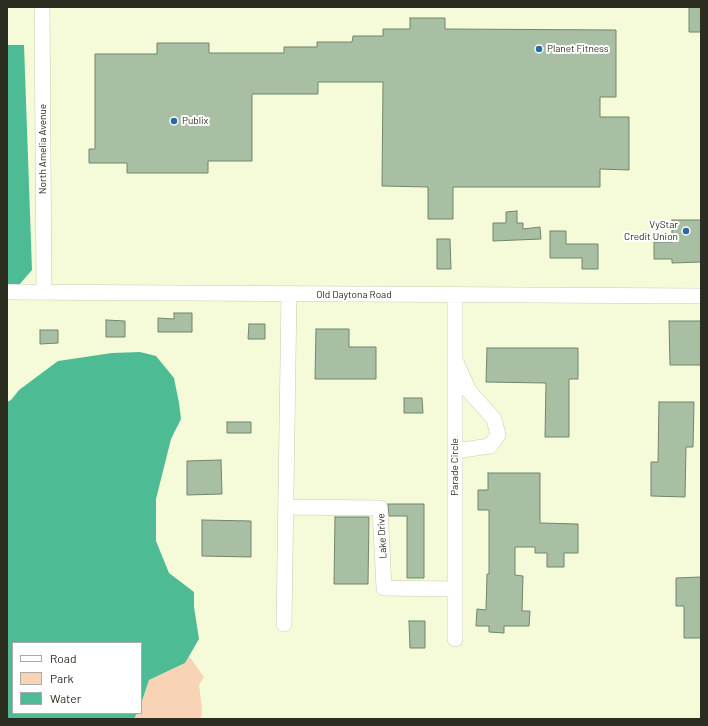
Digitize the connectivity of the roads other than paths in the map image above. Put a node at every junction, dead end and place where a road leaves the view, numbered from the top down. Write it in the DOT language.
graph roads {
  1 [pos="42,7"];
  2 [pos="44,291"];
  3 [pos="7,292"];
  4 [pos="290,294"];
  5 [pos="455,295"];
  6 [pos="701,296"];
  7 [pos="455,357"];
  8 [pos="455,451"];
  9 [pos="286,507"];
  10 [pos="455,588"];
  11 [pos="284,624"];
  12 [pos="455,639"];
  1 -- 2 [label="street, North Amelia Avenue"];
  2 -- 3 [label="street, Old Daytona Road"];
  2 -- 4 [label="street, Old Daytona Road"];
  4 -- 5 [label="street, Old Daytona Road"];
  4 -- 9 [label="street"];
  5 -- 6 [label="street, Old Daytona Road"];
  5 -- 7 [label="street, Parade Circle"];
  7 -- 8 [label="street, Parade Circle"];
  7 -- 8 [label="street"];
  8 -- 10 [label="street, Parade Circle"];
  9 -- 10 [label="street, Lake Drive"];
  9 -- 11 [label="street"];
  10 -- 12 [label="street, Parade Circle"];
}
